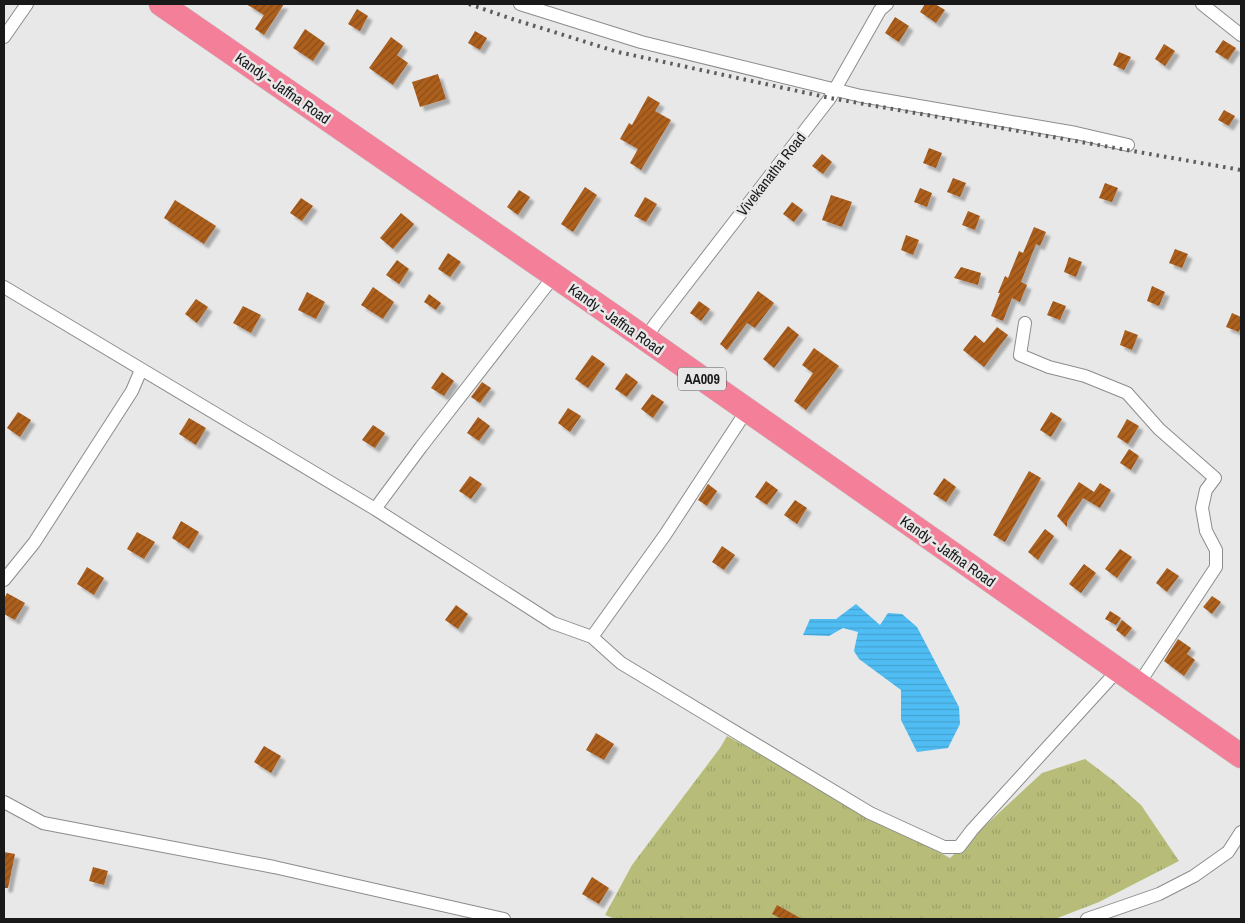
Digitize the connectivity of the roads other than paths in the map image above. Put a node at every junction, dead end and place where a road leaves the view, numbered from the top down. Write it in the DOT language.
graph roads {
  1 [pos="27,4"];
  2 [pos="520,4"];
  3 [pos="887,4"];
  4 [pos="1202,4"];
  5 [pos="167,5"];
  6 [pos="1241,35"];
  7 [pos="4,37"];
  8 [pos="834,89"];
  9 [pos="1128,145"];
  10 [pos="554,276"];
  11 [pos="4,288"];
  12 [pos="1024,322"];
  13 [pos="645,339"];
  14 [pos="141,370"];
  15 [pos="746,410"];
  16 [pos="375,509"];
  17 [pos="4,580"];
  18 [pos="592,637"];
  19 [pos="1118,670"];
  20 [pos="1138,685"];
  21 [pos="1241,756"];
  22 [pos="4,802"];
  23 [pos="1241,832"];
  24 [pos="504,919"];
  25 [pos="1087,919"];
  1 -- 7 [label="street"];
  2 -- 8 [label="street"];
  3 -- 8 [label="street, Vivekanatha Road"];
  4 -- 6 [label="street"];
  5 -- 10 [label="highway, Kandy - Jaffna Road / AA009"];
  8 -- 9 [label="street"];
  8 -- 13 [label="street, Vivekanatha Road"];
  10 -- 13 [label="highway, Kandy - Jaffna Road / AA009"];
  10 -- 16 [label="street"];
  11 -- 14 [label="street"];
  12 -- 20 [label="street"];
  13 -- 15 [label="highway, Kandy - Jaffna Road / AA009"];
  14 -- 16 [label="street"];
  14 -- 17 [label="street"];
  15 -- 18 [label="street"];
  15 -- 19 [label="highway, Kandy - Jaffna Road / AA009"];
  16 -- 18 [label="street"];
  18 -- 19 [label="street"];
  19 -- 20 [label="highway, Kandy - Jaffna Road / AA009"];
  20 -- 21 [label="highway, Kandy - Jaffna Road / AA009"];
  22 -- 24 [label="street"];
  23 -- 25 [label="street"];
}
